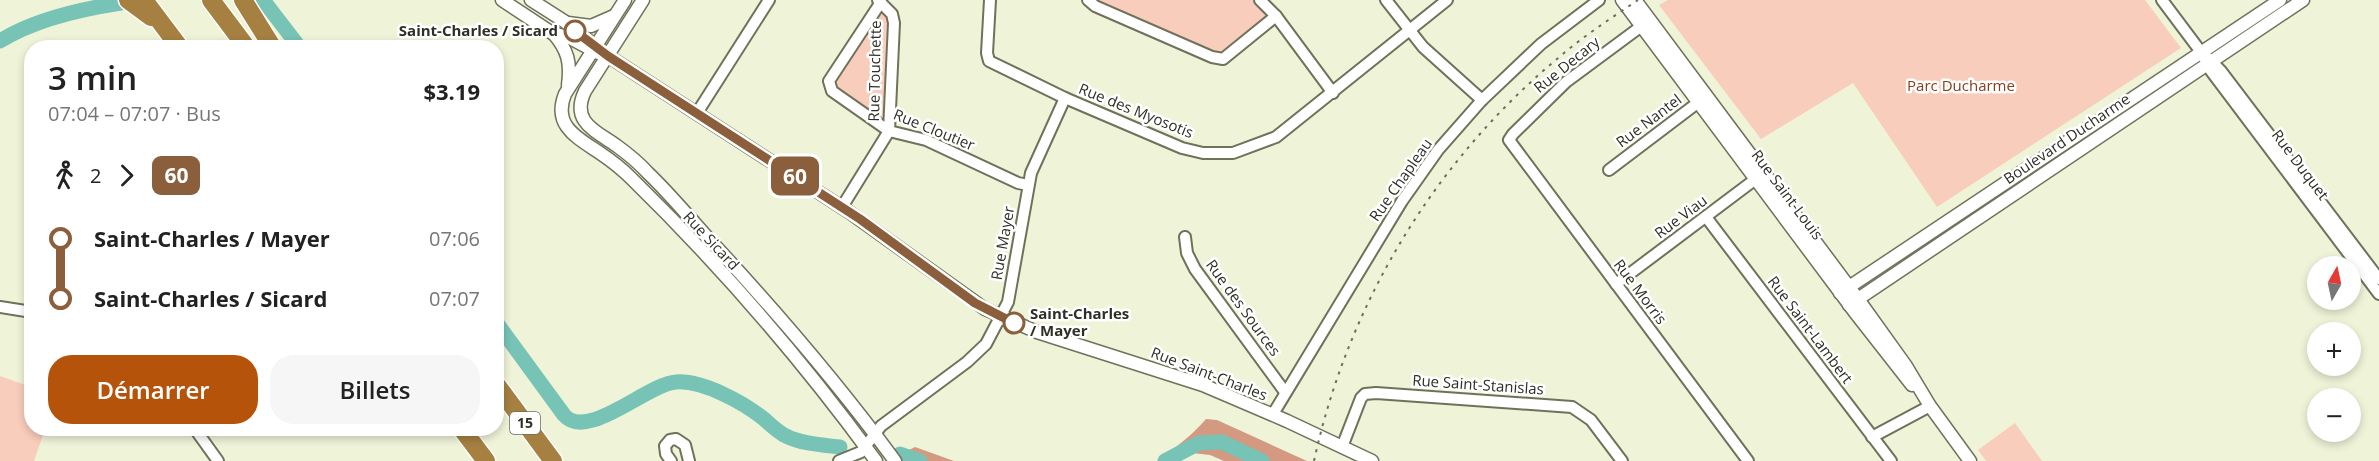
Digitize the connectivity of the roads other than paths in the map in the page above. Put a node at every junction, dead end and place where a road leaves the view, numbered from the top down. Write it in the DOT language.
graph roads {
  1 [pos="128,0"];
  2 [pos="144,0"];
  3 [pos="211,0"];
  4 [pos="243,0"];
  5 [pos="502,0"];
  6 [pos="531,0"];
  7 [pos="625,0"];
  8 [pos="643,0"];
  9 [pos="768,0"];
  10 [pos="990,0"];
  11 [pos="1088,0"];
  12 [pos="1260,0"];
  13 [pos="1386,0"];
  14 [pos="1447,0"];
  15 [pos="1599,0"];
  16 [pos="1622,0"];
  17 [pos="1635,0"];
  18 [pos="2162,0"];
  19 [pos="2280,0"];
  20 [pos="2303,0"];
  21 [pos="880,1"];
  22 [pos="616,14"];
  23 [pos="1276,16"];
  24 [pos="564,21"];
  25 [pos="1646,23"];
  26 [pos="164,27"];
  27 [pos="1410,30"];
  28 [pos="552,33"];
  29 [pos="174,40"];
  30 [pos="241,40"];
  31 [pos="268,40"];
  32 [pos="594,49"];
  33 [pos="2201,52"];
  34 [pos="608,56"];
  35 [pos="2209,62"];
  36 [pos="568,89"];
  37 [pos="1333,93"];
  38 [pos="1065,98"];
  39 [pos="1703,99"];
  40 [pos="1482,100"];
  41 [pos="697,113"];
  42 [pos="889,130"];
  43 [pos="1509,140"];
  44 [pos="1609,170"];
  45 [pos="1760,176"];
  46 [pos="1028,185"];
  47 [pos="842,207"];
  48 [pos="688,216"];
  49 [pos="1706,217"];
  50 [pos="677,226"];
  51 [pos="1185,237"];
  52 [pos="2379,279"];
  53 [pos="1616,284"];
  54 [pos="1845,290"];
  55 [pos="2379,294"];
  56 [pos="1853,302"];
  57 [pos="771,305"];
  58 [pos="0,307"];
  59 [pos="24,311"];
  60 [pos="760,315"];
  61 [pos="1001,317"];
  62 [pos="1285,392"];
  63 [pos="504,395"];
  64 [pos="1930,406"];
  65 [pos="1273,414"];
  66 [pos="874,433"];
  67 [pos="200,436"];
  68 [pos="467,436"];
  69 [pos="1872,437"];
  70 [pos="866,446"];
  71 [pos="1342,447"];
  72 [pos="218,461"];
  73 [pos="486,461"];
  74 [pos="553,461"];
  75 [pos="671,461"];
  76 [pos="689,461"];
  77 [pos="839,461"];
  78 [pos="876,461"];
  79 [pos="895,461"];
  80 [pos="1372,461"];
  81 [pos="1622,461"];
  82 [pos="1748,461"];
  83 [pos="1891,461"];
  84 [pos="1970,461"];
  1 -- 26 [label="highway"];
  2 -- 26 [label="highway"];
  3 -- 30 [label="highway"];
  4 -- 31 [label="highway"];
  5 -- 28 [label="street, Rue Saint-Charles"];
  6 -- 24 [label="street, Rue Saint-Charles"];
  7 -- 22 [label="street, Rue Sicard"];
  8 -- 34 [label="street, Rue Sicard"];
  9 -- 41 [label="street"];
  10 -- 38 [label="street, Rue des Myosotis"];
  11 -- 23 [label="street"];
  12 -- 23 [label="street"];
  13 -- 27 [label="street"];
  14 -- 27 [label="street, Rue des Myosotis"];
  15 -- 40 [label="street, Rue Chapleau"];
  16 -- 25 [label="street, Rue Saint-Louis"];
  17 -- 25 [label="street, Rue Saint-Louis"];
  18 -- 33 [label="street, Rue Duquet"];
  19 -- 33 [label="street, Boulevard Ducharme"];
  20 -- 35 [label="street, Boulevard Ducharme"];
  21 -- 42 [label="street, Rue Touchette"];
  21 -- 42 [label="street, Rue Cloutier"];
  22 -- 24 [label="street"];
  22 -- 32 [label="street, Rue Sicard"];
  23 -- 37 [label="street"];
  24 -- 32 [label="street, Rue Saint-Charles"];
  25 -- 39 [label="street, Rue Saint-Louis"];
  25 -- 43 [label="street, Rue Decary"];
  26 -- 29 [label="highway"];
  27 -- 37 [label="street, Rue des Myosotis"];
  27 -- 40 [label="street"];
  28 -- 32 [label="street, Rue Saint-Charles"];
  28 -- 36 [label="street"];
  32 -- 34 [label="street, Rue Saint-Charles"];
  32 -- 36 [label="street, Rue Sicard"];
  33 -- 35 [label="street, Rue Duquet"];
  33 -- 54 [label="street, Boulevard Ducharme"];
  34 -- 41 [label="street, Rue Saint-Charles"];
  34 -- 48 [label="street, Rue Sicard"];
  35 -- 52 [label="street, Rue Duquet"];
  35 -- 55 [label="street, Rue Duquet"];
  35 -- 56 [label="street, Boulevard Ducharme"];
  36 -- 50 [label="street, Rue Sicard"];
  37 -- 38 [label="street, Rue des Myosotis"];
  38 -- 46 [label="street, Rue Mayer"];
  39 -- 44 [label="street, Rue Nantel"];
  39 -- 45 [label="street, Rue Saint-Louis"];
  40 -- 62 [label="street, Rue Chapleau"];
  41 -- 47 [label="street, Rue Saint-Charles"];
  42 -- 46 [label="street, Rue Cloutier"];
  42 -- 47 [label="street, Rue Touchette"];
  43 -- 53 [label="street, Rue Morris"];
  45 -- 49 [label="street, Rue Viau"];
  45 -- 54 [label="street, Rue Saint-Louis"];
  46 -- 61 [label="street, Rue Mayer"];
  47 -- 61 [label="street, Rue Saint-Charles"];
  48 -- 50 [label="street"];
  48 -- 57 [label="street, Rue Sicard"];
  49 -- 53 [label="street, Rue Viau"];
  49 -- 69 [label="street, Rue Saint-Lambert"];
  50 -- 60 [label="street, Rue Sicard"];
  51 -- 62 [label="street, Rue des Sources"];
  53 -- 82 [label="street, Rue Morris"];
  54 -- 56 [label="street, Rue Saint-Louis"];
  56 -- 64 [label="street, Rue Saint-Louis"];
  57 -- 60 [label="street"];
  57 -- 66 [label="street, Rue Sicard"];
  58 -- 59 [label="street"];
  60 -- 70 [label="street, Rue Sicard"];
  61 -- 65 [label="street, Rue Saint-Charles"];
  61 -- 66 [label="street, Rue Mayer"];
  62 -- 65 [label="street, Rue Chapleau"];
  63 -- 74 [label="highway, 15"];
  64 -- 69 [label="street"];
  64 -- 84 [label="street, Rue Saint-Louis"];
  65 -- 71 [label="street, Rue Saint-Charles"];
  66 -- 70 [label="street, Rue Mayer"];
  66 -- 79 [label="street, Rue Sicard"];
  67 -- 72 [label="street"];
  68 -- 73 [label="highway"];
  69 -- 83 [label="street, Rue Saint-Lambert"];
  70 -- 77 [label="street"];
  70 -- 78 [label="street, Rue Sicard"];
  71 -- 80 [label="street, Rue Saint-Charles"];
  71 -- 81 [label="street, Rue Saint-Stanislas"];
  75 -- 76 [label="street"];
}
